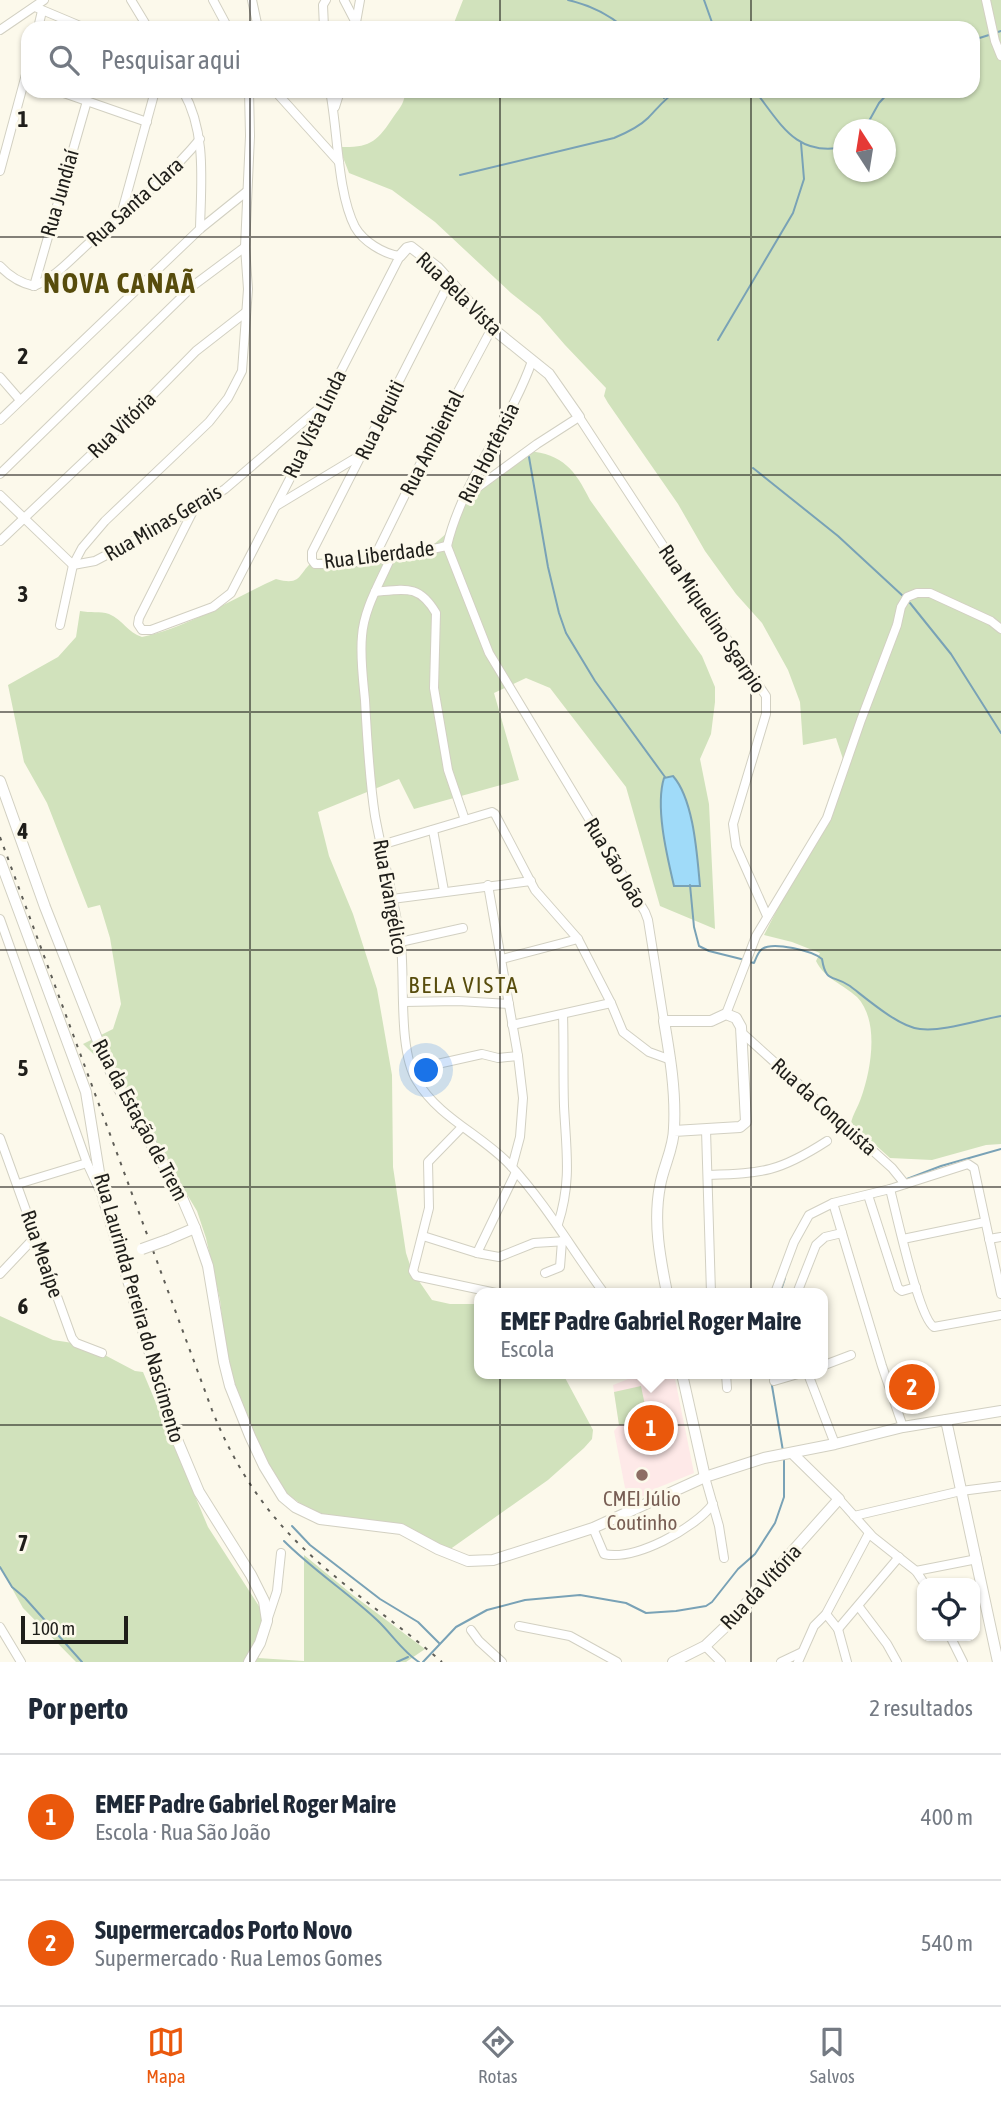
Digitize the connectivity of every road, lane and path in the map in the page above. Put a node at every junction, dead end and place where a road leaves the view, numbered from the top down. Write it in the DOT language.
graph roads {
  1 [pos="44,0"];
  2 [pos="131,0"];
  3 [pos="213,0"];
  4 [pos="252,0"];
  5 [pos="326,0"];
  6 [pos="344,0"];
  7 [pos="360,0"];
  8 [pos="986,0"];
  9 [pos="38,9"];
  10 [pos="38,21"];
  11 [pos="68,21"];
  12 [pos="144,21"];
  13 [pos="224,21"];
  14 [pos="256,21"];
  15 [pos="324,21"];
  16 [pos="353,21"];
  17 [pos="356,21"];
  18 [pos="0,30"];
  19 [pos="1001,56"];
  20 [pos="21,98"];
  21 [pos="78,98"];
  22 [pos="153,98"];
  23 [pos="186,98"];
  24 [pos="249,98"];
  25 [pos="281,98"];
  26 [pos="332,98"];
  27 [pos="338,98"];
  28 [pos="87,101"];
  29 [pos="334,109"];
  30 [pos="147,122"];
  31 [pos="200,139"];
  32 [pos="339,162"];
  33 [pos="0,171"];
  34 [pos="246,192"];
  35 [pos="121,215"];
  36 [pos="200,229"];
  37 [pos="245,247"];
  38 [pos="400,256"];
  39 [pos="0,266"];
  40 [pos="450,281"];
  41 [pos="34,286"];
  42 [pos="246,312"];
  43 [pos="492,328"];
  44 [pos="532,361"];
  45 [pos="0,377"];
  46 [pos="20,400"];
  47 [pos="324,404"];
  48 [pos="579,417"];
  49 [pos="0,420"];
  50 [pos="364,453"];
  51 [pos="0,474"];
  52 [pos="0,495"];
  53 [pos="467,496"];
  54 [pos="276,506"];
  55 [pos="194,509"];
  56 [pos="24,518"];
  57 [pos="0,541"];
  58 [pos="447,546"];
  59 [pos="391,558"];
  60 [pos="373,559"];
  61 [pos="312,560"];
  62 [pos="73,565"];
  63 [pos="375,592"];
  64 [pos="60,625"];
  65 [pos="1001,629"];
  66 [pos="0,781"];
  67 [pos="465,820"];
  68 [pos="433,830"];
  69 [pos="381,845"];
  70 [pos="0,860"];
  71 [pos="531,881"];
  72 [pos="488,885"];
  73 [pos="444,891"];
  74 [pos="392,899"];
  75 [pos="767,916"];
  76 [pos="0,919"];
  77 [pos="463,928"];
  78 [pos="578,939"];
  79 [pos="400,942"];
  80 [pos="502,959"];
  81 [pos="404,1002"];
  82 [pos="611,1003"];
  83 [pos="509,1004"];
  84 [pos="563,1014"];
  85 [pos="726,1014"];
  86 [pos="664,1021"];
  87 [pos="512,1024"];
  88 [pos="741,1032"];
  89 [pos="518,1056"];
  90 [pos="671,1060"];
  91 [pos="424,1068"];
  92 [pos="462,1127"];
  93 [pos="674,1130"];
  94 [pos="706,1130"];
  95 [pos="0,1138"];
  96 [pos="827,1141"];
  97 [pos="87,1163"];
  98 [pos="514,1170"];
  99 [pos="708,1175"];
  100 [pos="18,1184"];
  101 [pos="905,1184"];
  102 [pos="890,1189"];
  103 [pos="868,1195"];
  104 [pos="103,1197"];
  105 [pos="833,1203"];
  106 [pos="985,1222"];
  107 [pos="558,1224"];
  108 [pos="195,1228"];
  109 [pos="842,1233"];
  110 [pos="423,1236"];
  111 [pos="35,1237"];
  112 [pos="1001,1237"];
  113 [pos="903,1239"];
  114 [pos="989,1239"];
  115 [pos="565,1241"];
  116 [pos="122,1253"];
  117 [pos="477,1253"];
  118 [pos="545,1273"];
  119 [pos="0,1274"];
  120 [pos="916,1287"];
  121 [pos="474,1288"];
  122 [pos="600,1288"];
  123 [pos="666,1288"];
  124 [pos="711,1288"];
  125 [pos="777,1288"];
  126 [pos="799,1288"];
  127 [pos="1001,1294"];
  128 [pos="1001,1315"];
  129 [pos="102,1353"];
  130 [pos="851,1355"];
  131 [pos="828,1364"];
  132 [pos="683,1379"];
  133 [pos="726,1379"];
  134 [pos="779,1379"];
  135 [pos="810,1379"];
  136 [pos="774,1381"];
  137 [pos="727,1388"];
  138 [pos="1001,1411"];
  139 [pos="946,1420"];
  140 [pos="903,1427"];
  141 [pos="835,1444"];
  142 [pos="792,1453"];
  143 [pos="705,1477"];
  144 [pos="1001,1486"];
  145 [pos="961,1491"];
  146 [pos="838,1499"];
  147 [pos="713,1504"];
  148 [pos="854,1516"];
  149 [pos="593,1528"];
  150 [pos="869,1533"];
  151 [pos="281,1553"];
  152 [pos="899,1557"];
  153 [pos="723,1558"];
  154 [pos="977,1559"];
  155 [pos="916,1571"];
  156 [pos="921,1578"];
  157 [pos="859,1607"];
  158 [pos="826,1614"];
  159 [pos="267,1621"];
  160 [pos="519,1626"];
  161 [pos="0,1627"];
  162 [pos="838,1629"];
  163 [pos="471,1630"];
  164 [pos="952,1641"];
  165 [pos="705,1646"];
  166 [pos="799,1658"];
  167 [pos="21,1662"];
  168 [pos="249,1662"];
  169 [pos="502,1662"];
  170 [pos="617,1662"];
  171 [pos="673,1662"];
  172 [pos="721,1662"];
  173 [pos="781,1662"];
  174 [pos="847,1662"];
  175 [pos="897,1662"];
  176 [pos="963,1662"];
  177 [pos="998,1662"];
  1 -- 9 [label="street"];
  2 -- 12 [label="street"];
  3 -- 13 [label="street"];
  4 -- 14 [label="street"];
  5 -- 15 [label="street"];
  6 -- 16 [label="street"];
  7 -- 17 [label="street"];
  8 -- 19 [label="street"];
  9 -- 10 [label="street"];
  9 -- 11 [label="street"];
  9 -- 18 [label="street"];
  20 -- 33 [label="street"];
  21 -- 28 [label="street"];
  22 -- 30 [label="street"];
  23 -- 31 [label="street"];
  24 -- 34 [label="street"];
  25 -- 32 [label="street"];
  26 -- 29 [label="street, Rua Bela Vista"];
  27 -- 29 [label="street"];
  28 -- 30 [label="street"];
  28 -- 41 [label="street, Rua Jundiaí"];
  29 -- 32 [label="street, Rua Bela Vista"];
  30 -- 35 [label="street"];
  31 -- 35 [label="street, Rua Santa Clara"];
  31 -- 36 [label="street"];
  32 -- 38 [label="street, Rua Bela Vista"];
  34 -- 36 [label="street"];
  34 -- 37 [label="street"];
  35 -- 41 [label="street, Rua Santa Clara"];
  36 -- 46 [label="street"];
  37 -- 42 [label="street"];
  37 -- 51 [label="street"];
  38 -- 40 [label="street, Rua Bela Vista"];
  38 -- 47 [label="street, Rua Vista Linda"];
  39 -- 41 [label="street"];
  40 -- 43 [label="street, Rua Bela Vista"];
  40 -- 50 [label="street, Rua Jequiti"];
  42 -- 56 [label="street, Rua Vitória"];
  42 -- 62 [label="street"];
  43 -- 44 [label="street, Rua Bela Vista"];
  43 -- 60 [label="street, Rua Ambiental"];
  44 -- 48 [label="street, Rua Bela Vista"];
  44 -- 53 [label="street, Rua Hortênsia"];
  45 -- 46 [label="street"];
  46 -- 49 [label="street"];
  47 -- 54 [label="street, Rua Vista Linda"];
  47 -- 55 [label="street, Rua Minas Gerais"];
  48 -- 53 [label="street"];
  48 -- 75 [label="street, Rua Miquelino Sgarpio"];
  50 -- 54 [label="street"];
  50 -- 61 [label="street, Rua Jequiti"];
  52 -- 56 [label="street"];
  53 -- 58 [label="street, Rua Hortênsia"];
  54 -- 55 [label="street, Rua Vista Linda"];
  55 -- 62 [label="street, Rua Minas Gerais"];
  56 -- 57 [label="street, Rua Vitória"];
  56 -- 62 [label="street"];
  58 -- 59 [label="street, Rua Liberdade"];
  58 -- 86 [label="street, Rua São João"];
  59 -- 60 [label="street, Rua Liberdade"];
  59 -- 63 [label="street, Rua Evangélico"];
  60 -- 61 [label="street, Rua Liberdade"];
  62 -- 64 [label="street"];
  63 -- 67 [label="street"];
  63 -- 69 [label="street, Rua Evangélico"];
  65 -- 75 [label="street"];
  66 -- 108 [label="street, Rua da Estação de Trem"];
  67 -- 68 [label="street"];
  67 -- 71 [label="street"];
  68 -- 69 [label="street"];
  68 -- 73 [label="street"];
  69 -- 74 [label="street, Rua Evangélico"];
  70 -- 104 [label="street, Rua Laurinda Pereira do Nascimento"];
  71 -- 72 [label="street"];
  71 -- 78 [label="street"];
  72 -- 73 [label="street"];
  72 -- 80 [label="street"];
  73 -- 74 [label="street"];
  74 -- 79 [label="street, Rua Evangélico"];
  75 -- 85 [label="street"];
  76 -- 97 [label="street"];
  77 -- 79 [label="street"];
  78 -- 80 [label="street"];
  78 -- 82 [label="street"];
  79 -- 81 [label="street, Rua Evangélico"];
  80 -- 83 [label="street"];
  81 -- 83 [label="street"];
  81 -- 92 [label="street, Rua Evangélico"];
  82 -- 84 [label="street"];
  82 -- 90 [label="street"];
  83 -- 87 [label="street"];
  84 -- 87 [label="street"];
  84 -- 107 [label="street"];
  85 -- 86 [label="street"];
  85 -- 88 [label="street"];
  86 -- 90 [label="street, Rua São João"];
  87 -- 89 [label="street"];
  88 -- 94 [label="street"];
  88 -- 101 [label="street, Rua da Conquista"];
  89 -- 91 [label="street"];
  89 -- 98 [label="street"];
  90 -- 93 [label="street, Rua São João"];
  92 -- 98 [label="street, Rua Evangélico"];
  92 -- 110 [label="street"];
  93 -- 94 [label="street"];
  93 -- 123 [label="street, Rua São João"];
  94 -- 99 [label="street"];
  95 -- 100 [label="street, Rua Meaípe"];
  96 -- 99 [label="street"];
  97 -- 100 [label="street"];
  97 -- 104 [label="street"];
  98 -- 107 [label="street, Rua Evangélico"];
  98 -- 117 [label="street"];
  99 -- 124 [label="street"];
  100 -- 111 [label="street, Rua Meaípe"];
  101 -- 102 [label="street"];
  101 -- 106 [label="street"];
  102 -- 103 [label="street"];
  102 -- 113 [label="street"];
  103 -- 105 [label="street"];
  103 -- 120 [label="street"];
  104 -- 116 [label="street, Rua Laurinda Pereira do Nascimento"];
  105 -- 109 [label="street"];
  105 -- 125 [label="street"];
  106 -- 113 [label="street"];
  106 -- 114 [label="street"];
  107 -- 115 [label="street, Rua Evangélico"];
  108 -- 116 [label="street, bridge"];
  108 -- 149 [label="street, Rua da Estação de Trem"];
  109 -- 126 [label="street"];
  109 -- 140 [label="street"];
  110 -- 117 [label="street"];
  110 -- 121 [label="street"];
  111 -- 119 [label="street"];
  111 -- 129 [label="street, Rua Meaípe"];
  112 -- 114 [label="street"];
  113 -- 120 [label="street"];
  114 -- 127 [label="street"];
  115 -- 117 [label="street"];
  115 -- 118 [label="street"];
  115 -- 122 [label="street, Rua Evangélico"];
  116 -- 159 [label="street, Rua Laurinda Pereira do Nascimento"];
  120 -- 128 [label="street"];
  130 -- 131 [label="street"];
  132 -- 143 [label="street"];
  133 -- 137 [label="street"];
  134 -- 136 [label="street"];
  135 -- 141 [label="street"];
  138 -- 139 [label="street, Rua da Estação de Trem"];
  139 -- 140 [label="street, Rua da Estação de Trem"];
  139 -- 145 [label="street"];
  140 -- 141 [label="street, Rua da Estação de Trem"];
  141 -- 142 [label="street, Rua da Estação de Trem"];
  142 -- 143 [label="street, Rua da Estação de Trem"];
  142 -- 146 [label="street"];
  143 -- 147 [label="street"];
  143 -- 149 [label="street, Rua da Estação de Trem"];
  144 -- 145 [label="street"];
  145 -- 148 [label="street"];
  145 -- 154 [label="street"];
  146 -- 148 [label="street"];
  146 -- 165 [label="street, Rua da Vitória"];
  147 -- 149 [label="street"];
  147 -- 153 [label="street"];
  148 -- 150 [label="street"];
  150 -- 152 [label="street"];
  150 -- 158 [label="street"];
  151 -- 159 [label="street"];
  152 -- 155 [label="street"];
  152 -- 157 [label="street"];
  154 -- 155 [label="street"];
  154 -- 177 [label="street"];
  155 -- 156 [label="street"];
  157 -- 162 [label="street"];
  157 -- 175 [label="street"];
  158 -- 162 [label="street"];
  158 -- 166 [label="street"];
  159 -- 168 [label="street"];
  160 -- 170 [label="street"];
  161 -- 167 [label="street"];
  162 -- 174 [label="street"];
  163 -- 169 [label="street"];
  164 -- 176 [label="street"];
  165 -- 171 [label="street, Rua da Vitória"];
  165 -- 172 [label="street"];
  166 -- 173 [label="street"];
}
